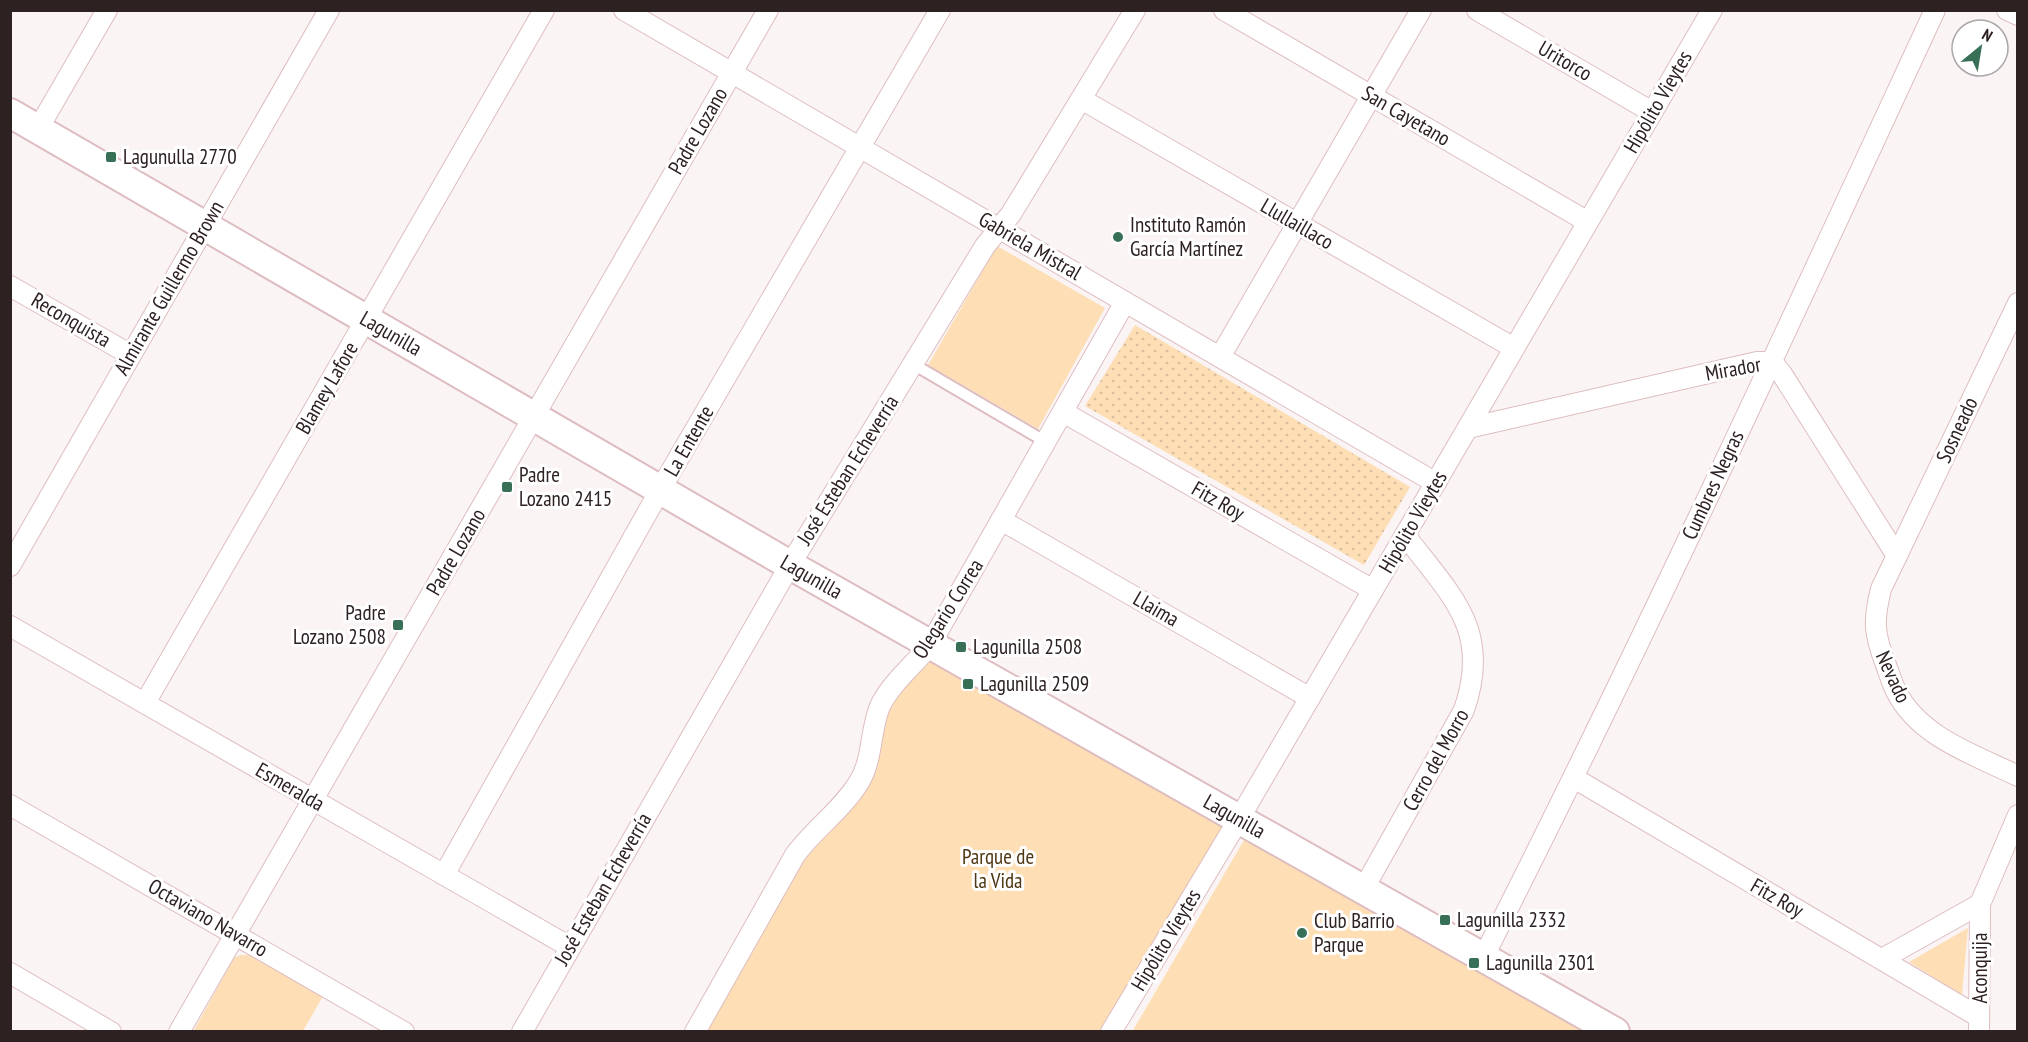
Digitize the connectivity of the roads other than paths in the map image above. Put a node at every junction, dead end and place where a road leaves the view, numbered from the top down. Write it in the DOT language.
graph roads {
  1 [pos="106,10"];
  2 [pos="328,10"];
  3 [pos="544,10"];
  4 [pos="624,10"];
  5 [pos="768,10"];
  6 [pos="940,10"];
  7 [pos="1135,10"];
  8 [pos="1224,10"];
  9 [pos="1421,10"];
  10 [pos="1476,10"];
  11 [pos="1712,10"];
  12 [pos="1935,10"];
  13 [pos="2007,10"];
  14 [pos="2018,15"];
  15 [pos="732,73"];
  16 [pos="1371,96"];
  17 [pos="1081,99"];
  18 [pos="1653,112"];
  19 [pos="10,113"];
  20 [pos="38,129"];
  21 [pos="861,148"];
  22 [pos="1588,222"];
  23 [pos="1297,224"];
  24 [pos="205,227"];
  25 [pos="999,228"];
  26 [pos="10,286"];
  27 [pos="1125,302"];
  28 [pos="2018,303"];
  29 [pos="366,321"];
  30 [pos="1514,348"];
  31 [pos="131,355"];
  32 [pos="1220,357"];
  33 [pos="1772,362"];
  34 [pos="913,364"];
  35 [pos="1062,412"];
  36 [pos="534,417"];
  37 [pos="1468,428"];
  38 [pos="1046,442"];
  39 [pos="1436,483"];
  40 [pos="660,490"];
  41 [pos="1001,520"];
  42 [pos="1405,535"];
  43 [pos="1897,556"];
  44 [pos="790,565"];
  45 [pos="10,566"];
  46 [pos="1373,590"];
  47 [pos="10,626"];
  48 [pos="930,645"];
  49 [pos="1310,698"];
  50 [pos="145,703"];
  51 [pos="2018,776"];
  52 [pos="1574,778"];
  53 [pos="313,800"];
  54 [pos="10,805"];
  55 [pos="2018,815"];
  56 [pos="1239,819"];
  57 [pos="444,875"];
  58 [pos="1364,888"];
  59 [pos="1980,904"];
  60 [pos="236,934"];
  61 [pos="570,947"];
  62 [pos="1484,956"];
  63 [pos="1882,959"];
  64 [pos="10,974"];
  65 [pos="1979,1024"];
  66 [pos="1603,1028"];
  67 [pos="111,1032"];
  68 [pos="179,1032"];
  69 [pos="404,1032"];
  70 [pos="522,1032"];
  71 [pos="695,1032"];
  72 [pos="1111,1032"];
  1 -- 20 [label="street"];
  2 -- 24 [label="street, Almirante Guillermo Brown"];
  3 -- 29 [label="street, Blamey Lafore"];
  4 -- 15 [label="street, Gabriela Mistral"];
  5 -- 15 [label="street, Padre Lozano"];
  6 -- 21 [label="street, La Entente"];
  7 -- 17 [label="street, José Esteban Echeverría"];
  8 -- 16 [label="street, San Cayetano"];
  9 -- 16 [label="street"];
  10 -- 18 [label="street, Uritorco"];
  11 -- 18 [label="street, Hipólito Vieytes"];
  12 -- 33 [label="street, Cumbres Negras"];
  13 -- 14 [label="street"];
  15 -- 21 [label="street, Gabriela Mistral"];
  15 -- 36 [label="street, Padre Lozano"];
  16 -- 22 [label="street, San Cayetano"];
  16 -- 23 [label="street"];
  17 -- 23 [label="street, Llullaillaco"];
  17 -- 25 [label="street, José Esteban Echeverría"];
  18 -- 22 [label="street, Hipólito Vieytes"];
  19 -- 20 [label="main road, Lagunilla"];
  20 -- 24 [label="main road, Lagunilla"];
  21 -- 25 [label="street, Gabriela Mistral"];
  21 -- 40 [label="street, La Entente"];
  22 -- 30 [label="street, Hipólito Vieytes"];
  23 -- 30 [label="street, Llullaillaco"];
  23 -- 32 [label="street"];
  24 -- 29 [label="main road, Lagunilla"];
  24 -- 31 [label="street, Almirante Guillermo Brown"];
  25 -- 27 [label="street, Gabriela Mistral"];
  25 -- 34 [label="street, José Esteban Echeverría"];
  26 -- 31 [label="street, Reconquista"];
  27 -- 32 [label="street, Gabriela Mistral"];
  27 -- 35 [label="street, Olegario Correa"];
  28 -- 43 [label="street, Sosneado"];
  29 -- 36 [label="main road, Lagunilla"];
  29 -- 50 [label="street, Blamey Lafore"];
  30 -- 37 [label="street, Hipólito Vieytes"];
  31 -- 45 [label="street, Almirante Guillermo Brown"];
  32 -- 39 [label="street, Gabriela Mistral"];
  33 -- 37 [label="street, Mirador"];
  33 -- 43 [label="street, Mirador"];
  33 -- 52 [label="street, Cumbres Negras"];
  34 -- 38 [label="lane"];
  34 -- 44 [label="street, José Esteban Echeverría"];
  35 -- 38 [label="street, Olegario Correa"];
  35 -- 46 [label="street, Fitz Roy"];
  36 -- 40 [label="main road, Lagunilla"];
  36 -- 53 [label="street, Padre Lozano"];
  37 -- 39 [label="street, Hipólito Vieytes"];
  38 -- 41 [label="street, Olegario Correa"];
  39 -- 42 [label="street, Hipólito Vieytes"];
  40 -- 44 [label="main road, Lagunilla"];
  40 -- 57 [label="street, La Entente"];
  41 -- 48 [label="street, Olegario Correa"];
  41 -- 49 [label="street, Llaima"];
  42 -- 46 [label="street, Hipólito Vieytes"];
  42 -- 58 [label="street, Cerro del Morro"];
  43 -- 51 [label="street, Nevado"];
  44 -- 48 [label="main road, Lagunilla"];
  44 -- 61 [label="street, José Esteban Echeverría"];
  46 -- 49 [label="street, Hipólito Vieytes"];
  47 -- 50 [label="street, Esmeralda"];
  48 -- 56 [label="main road, Lagunilla"];
  48 -- 71 [label="street, Olegario Correa"];
  49 -- 56 [label="street, Hipólito Vieytes"];
  50 -- 53 [label="street, Esmeralda"];
  52 -- 62 [label="street, Cumbres Negras"];
  52 -- 63 [label="street, Fitz Roy"];
  53 -- 57 [label="street, Esmeralda"];
  53 -- 60 [label="street, Padre Lozano"];
  54 -- 60 [label="street, Octaviano Navarro"];
  55 -- 59 [label="street, Aconquija"];
  56 -- 58 [label="main road, Lagunilla"];
  56 -- 72 [label="street, Hipólito Vieytes"];
  57 -- 61 [label="street, Esmeralda"];
  58 -- 62 [label="main road, Lagunilla"];
  59 -- 63 [label="street, Aconquija"];
  59 -- 65 [label="street, Aconquija"];
  60 -- 68 [label="street, Padre Lozano"];
  60 -- 69 [label="street, Octaviano Navarro"];
  61 -- 70 [label="street, José Esteban Echeverría"];
  62 -- 66 [label="main road, Lagunilla"];
  63 -- 65 [label="street, Fitz Roy"];
  64 -- 67 [label="street"];
}
